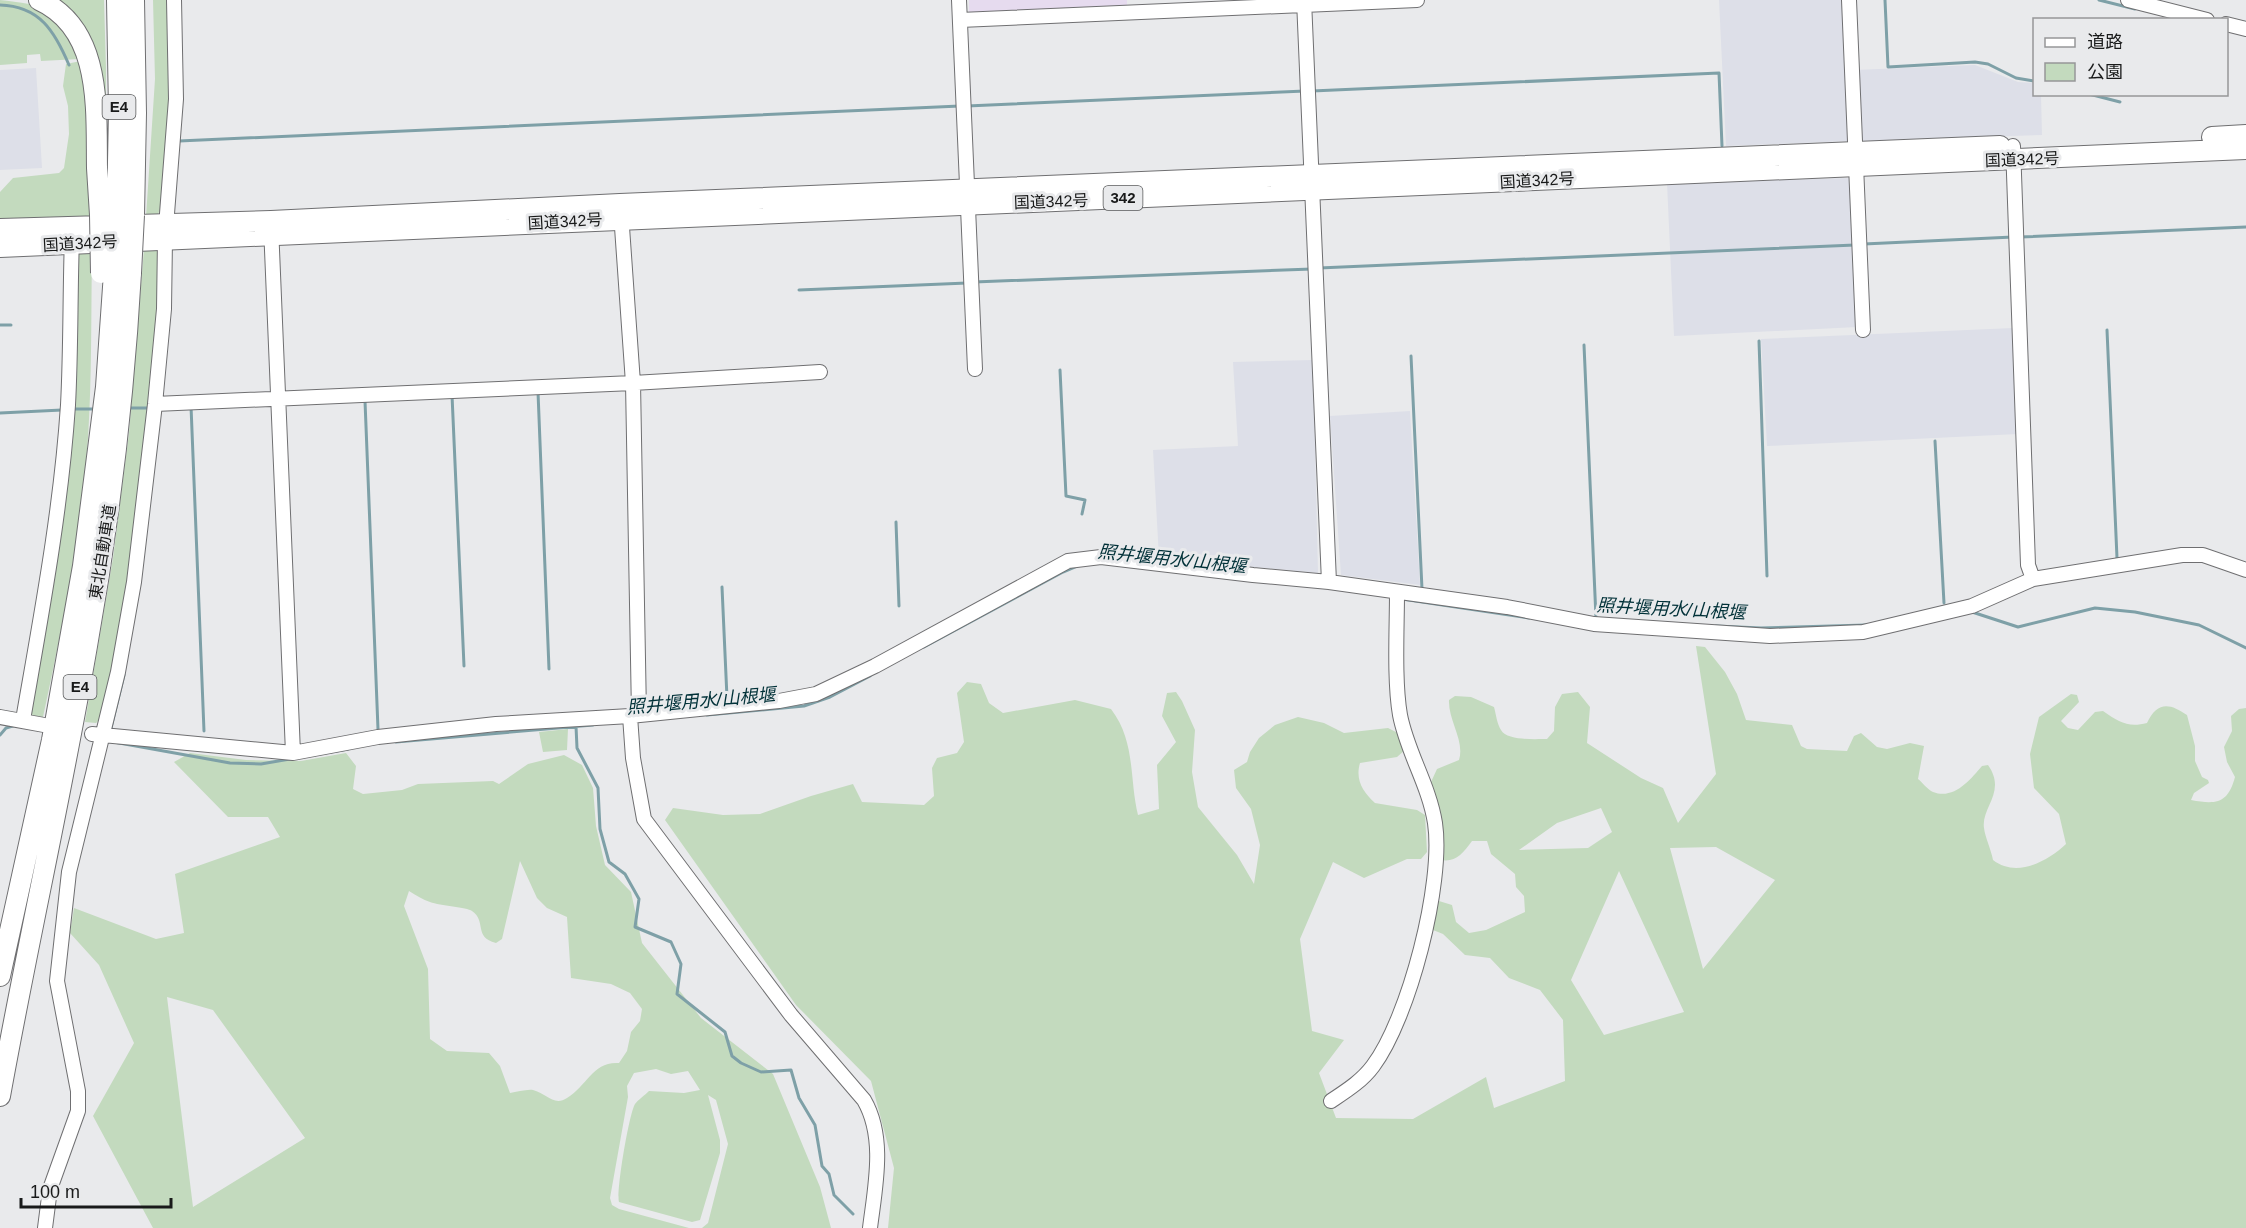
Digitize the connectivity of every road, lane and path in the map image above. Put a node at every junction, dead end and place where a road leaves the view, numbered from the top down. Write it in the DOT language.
graph roads {
  1 [pos="39,0"];
  2 [pos="117,0"];
  3 [pos="134,0"];
  4 [pos="142,0"];
  5 [pos="174,0"];
  6 [pos="959,0"];
  7 [pos="1417,0"];
  8 [pos="1849,0"];
  9 [pos="2128,0"];
  10 [pos="1304,3"];
  11 [pos="2180,6"];
  12 [pos="2203,18"];
  13 [pos="960,20"];
  14 [pos="2228,24"];
  15 [pos="2246,29"];
  16 [pos="136,112"];
  17 [pos="2246,135"];
  18 [pos="2246,149"];
  19 [pos="2012,153"];
  20 [pos="1855,158"];
  21 [pos="1312,182"];
  22 [pos="968,197"];
  23 [pos="621,212"];
  24 [pos="117,215"];
  25 [pos="271,228"];
  26 [pos="0,229"];
  27 [pos="165,232"];
  28 [pos="72,235"];
  29 [pos="0,247"];
  30 [pos="115,273"];
  31 [pos="1863,330"];
  32 [pos="975,369"];
  33 [pos="820,372"];
  34 [pos="633,383"];
  35 [pos="277,399"];
  36 [pos="155,404"];
  37 [pos="2246,570"];
  38 [pos="2033,579"];
  39 [pos="1329,582"];
  40 [pos="1397,592"];
  41 [pos="635,715"];
  42 [pos="0,717"];
  43 [pos="23,720"];
  44 [pos="44,725"];
  45 [pos="96,735"];
  46 [pos="293,753"];
  47 [pos="0,976"];
  48 [pos="0,1096"];
  49 [pos="1331,1101"];
  50 [pos="45,1228"];
  51 [pos="870,1228"];
  1 -- 24 [label="highway"];
  2 -- 24 [label="highway, 東北自動車道 / E4"];
  3 -- 16 [label="highway, 東北自動車道 / E4"];
  4 -- 16 [label="highway, E4"];
  5 -- 27 [label="street"];
  6 -- 13 [label="street"];
  7 -- 10 [label="street"];
  8 -- 20 [label="street"];
  9 -- 11 [label="street"];
  10 -- 13 [label="street"];
  10 -- 21 [label="street"];
  11 -- 12 [label="street"];
  13 -- 22 [label="street"];
  14 -- 15 [label="street"];
  16 -- 24 [label="highway, 東北自動車道 / E4"];
  17 -- 19 [label="highway, 国道342号 / 342"];
  18 -- 19 [label="highway, 国道342号 / 342"];
  19 -- 20 [label="highway, 国道342号 / 342"];
  19 -- 38 [label="street"];
  20 -- 21 [label="highway, 国道342号 / 342"];
  20 -- 31 [label="street"];
  21 -- 22 [label="highway, 国道342号 / 342"];
  21 -- 39 [label="street"];
  22 -- 23 [label="highway, 国道342号 / 342"];
  22 -- 32 [label="street"];
  23 -- 25 [label="highway, 国道342号 / 342"];
  23 -- 34 [label="street"];
  24 -- 30 [label="highway, 東北自動車道 / E4, bridge"];
  24 -- 30 [label="highway, bridge"];
  25 -- 27 [label="highway, 国道342号 / 342"];
  25 -- 35 [label="street"];
  26 -- 28 [label="highway, 国道342号 / 342"];
  27 -- 28 [label="highway, 国道342号 / 342"];
  27 -- 36 [label="street"];
  28 -- 29 [label="highway, 国道342号 / 342"];
  28 -- 43 [label="street"];
  30 -- 47 [label="highway, 東北自動車道 / E4"];
  30 -- 48 [label="highway, 東北自動車道 / E4"];
  33 -- 34 [label="street"];
  34 -- 35 [label="street"];
  34 -- 41 [label="street"];
  35 -- 36 [label="street"];
  35 -- 46 [label="street"];
  36 -- 45 [label="street"];
  37 -- 38 [label="street"];
  38 -- 40 [label="street"];
  39 -- 40 [label="street"];
  39 -- 41 [label="street"];
  40 -- 49 [label="street"];
  41 -- 46 [label="street"];
  41 -- 51 [label="street"];
  42 -- 43 [label="street"];
  43 -- 44 [label="street"];
  45 -- 46 [label="street"];
  45 -- 50 [label="street"];
}
